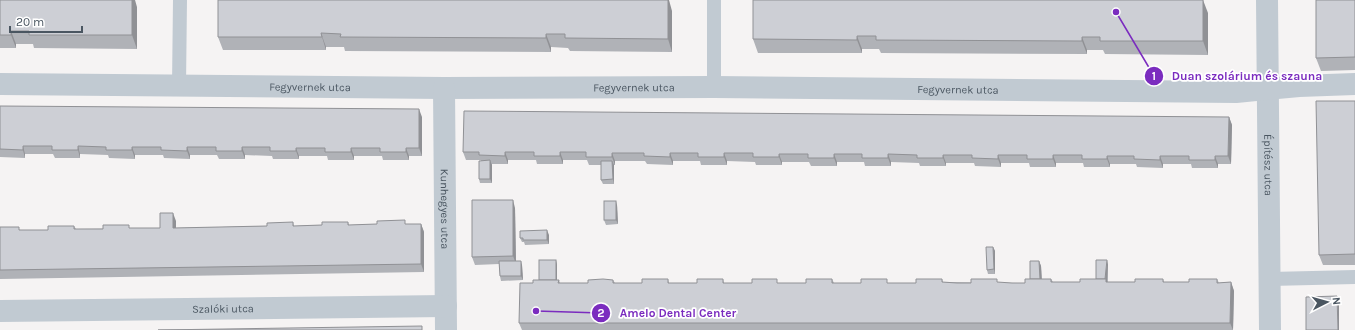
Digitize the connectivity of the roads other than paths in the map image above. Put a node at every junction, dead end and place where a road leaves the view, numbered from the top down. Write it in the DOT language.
graph roads {
  1 [pos="180,0"];
  2 [pos="714,0"];
  3 [pos="1267,0"];
  4 [pos="0,84"];
  5 [pos="1355,84"];
  6 [pos="179,86"];
  7 [pos="714,87"];
  8 [pos="444,88"];
  9 [pos="1268,89"];
  10 [pos="1355,277"];
  11 [pos="1270,279"];
  12 [pos="446,306"];
  13 [pos="0,310"];
  14 [pos="446,330"];
  15 [pos="1270,330"];
  1 -- 6 [label="lane"];
  2 -- 7 [label="lane"];
  3 -- 9 [label="street, Építész utca"];
  4 -- 6 [label="street, Fegyvernek utca"];
  5 -- 9 [label="street, Fegyvernek utca"];
  6 -- 8 [label="street, Fegyvernek utca"];
  7 -- 8 [label="street, Fegyvernek utca"];
  7 -- 9 [label="street, Fegyvernek utca"];
  8 -- 12 [label="street, Kunhegyes utca"];
  9 -- 11 [label="street, Építész utca"];
  10 -- 11 [label="lane"];
  11 -- 15 [label="street, Építész utca"];
  12 -- 13 [label="street, Szalóki utca"];
  12 -- 14 [label="street, Kunhegyes utca"];
}
